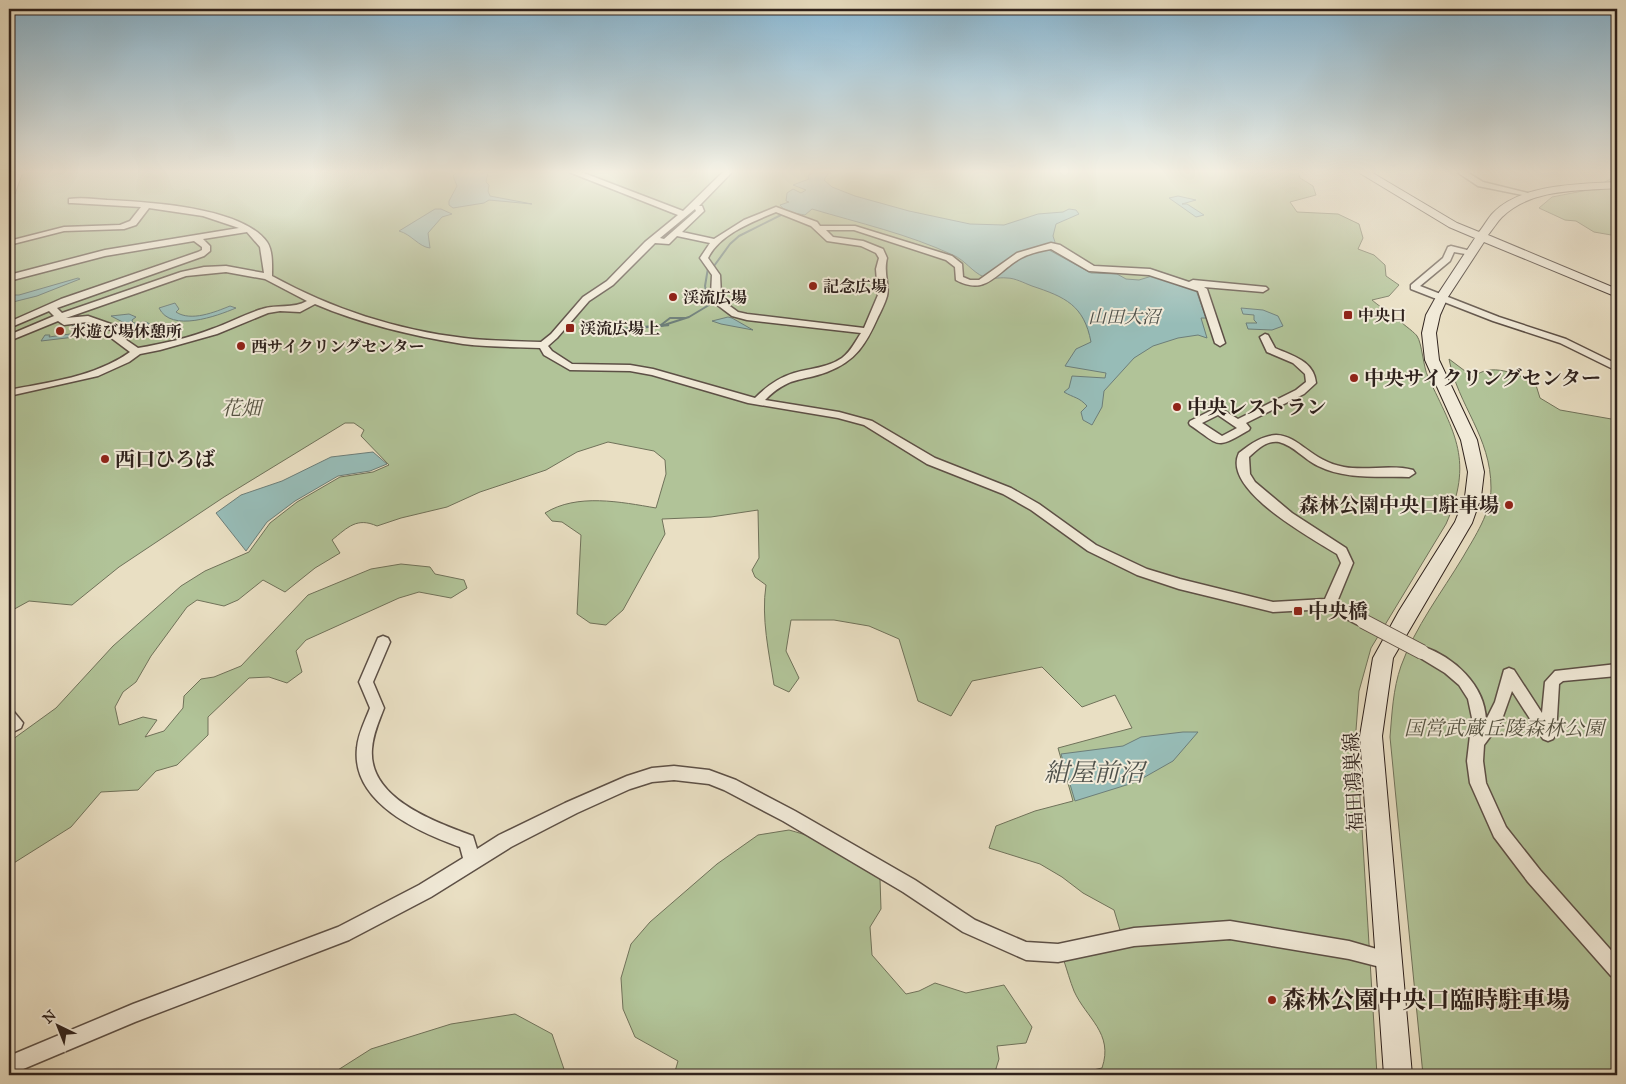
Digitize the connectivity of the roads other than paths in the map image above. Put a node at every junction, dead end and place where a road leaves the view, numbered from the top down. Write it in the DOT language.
graph roads {
  1 [pos="133,223"];
  2 [pos="231,223"];
  3 [pos="673,223"];
  4 [pos="687,223"];
  5 [pos="749,223"];
  6 [pos="809,223"];
  7 [pos="1450,223"];
  8 [pos="1493,223"];
  9 [pos="818,228"];
  10 [pos="248,229"];
  11 [pos="676,233"];
  12 [pos="1482,238"];
  13 [pos="197,239"];
  14 [pos="653,240"];
  15 [pos="717,242"];
  16 [pos="9,243"];
  17 [pos="1471,252"];
  18 [pos="268,277"];
  19 [pos="9,278"];
  20 [pos="1183,283"];
  21 [pos="1263,288"];
  22 [pos="292,291"];
  23 [pos="1617,293"];
  24 [pos="1442,297"];
  25 [pos="314,301"];
  26 [pos="51,307"];
  27 [pos="280,308"];
  28 [pos="60,317"];
  29 [pos="9,325"];
  30 [pos="867,331"];
  31 [pos="1265,337"];
  32 [pos="9,338"];
  33 [pos="1220,342"];
  34 [pos="543,344"];
  35 [pos="137,351"];
  36 [pos="1617,368"];
  37 [pos="9,393"];
  38 [pos="753,401"];
  39 [pos="1253,446"];
  40 [pos="1409,473"];
  41 [pos="1329,604"];
  42 [pos="383,642"];
  43 [pos="1617,670"];
  44 [pos="9,716"];
  45 [pos="9,728"];
  46 [pos="1478,741"];
  47 [pos="472,861"];
  48 [pos="1388,960"];
  49 [pos="1617,970"];
  50 [pos="9,1066"];
  51 [pos="1398,1075"];
  1 -- 16 [label="street"];
  2 -- 10 [label="street"];
  3 -- 14 [label="street"];
  4 -- 11 [label="street"];
  5 -- 15 [label="street"];
  6 -- 9 [label="street"];
  7 -- 12 [label="main road"];
  8 -- 12 [label="main road, 福田鴻巣線"];
  9 -- 20 [label="street"];
  9 -- 30 [label="street"];
  10 -- 13 [label="street"];
  10 -- 18 [label="street"];
  11 -- 14 [label="street"];
  11 -- 15 [label="street"];
  12 -- 17 [label="main road, 福田鴻巣線"];
  12 -- 23 [label="main road"];
  13 -- 19 [label="street"];
  13 -- 26 [label="street"];
  14 -- 34 [label="street"];
  15 -- 30 [label="street"];
  17 -- 24 [label="main road, 福田鴻巣線"];
  17 -- 24 [label="street"];
  18 -- 22 [label="street"];
  18 -- 28 [label="street"];
  20 -- 21 [label="street"];
  20 -- 33 [label="street"];
  22 -- 25 [label="street"];
  22 -- 27 [label="street"];
  24 -- 36 [label="street"];
  24 -- 48 [label="main road, 福田鴻巣線"];
  25 -- 27 [label="street"];
  25 -- 34 [label="street"];
  26 -- 28 [label="street"];
  26 -- 29 [label="street"];
  27 -- 35 [label="street"];
  28 -- 32 [label="street"];
  28 -- 35 [label="street"];
  30 -- 38 [label="street"];
  31 -- 39 [label="street"];
  34 -- 38 [label="street"];
  35 -- 37 [label="street"];
  38 -- 41 [label="street"];
  39 -- 40 [label="street"];
  39 -- 41 [label="street"];
  41 -- 46 [label="street, bridge"];
  42 -- 47 [label="street"];
  43 -- 46 [label="street"];
  44 -- 45 [label="street"];
  46 -- 49 [label="street"];
  47 -- 48 [label="street"];
  47 -- 50 [label="street"];
  48 -- 51 [label="main road, 福田鴻巣線"];
}
